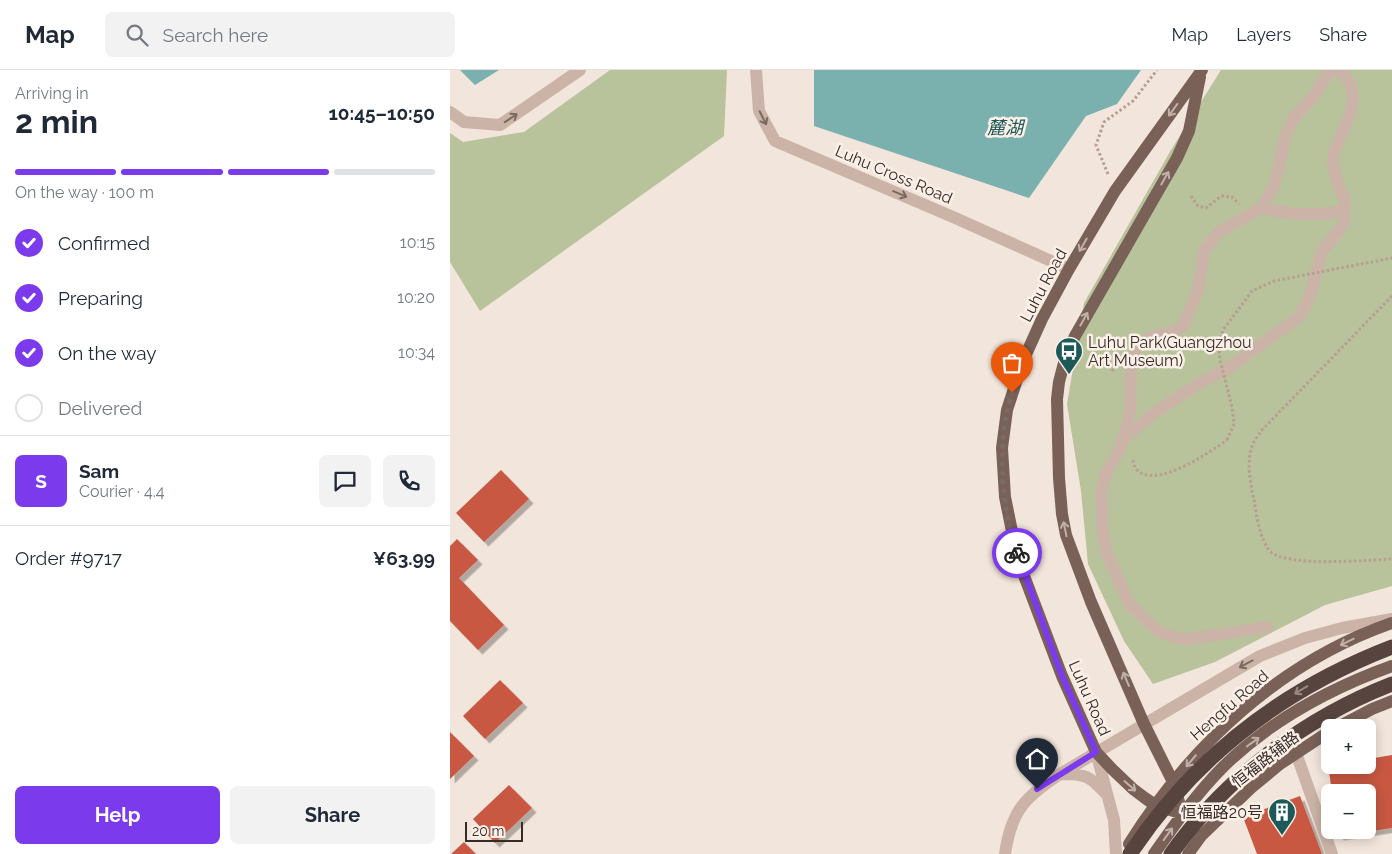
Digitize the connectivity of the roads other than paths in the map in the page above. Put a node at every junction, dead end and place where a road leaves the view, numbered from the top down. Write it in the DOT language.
graph roads {
  1 [pos="580,70"];
  2 [pos="756,70"];
  3 [pos="1202,70"];
  4 [pos="1330,70"];
  5 [pos="1336,70"];
  6 [pos="450,112"];
  7 [pos="1261,208"];
  8 [pos="1344,211"];
  9 [pos="1069,269"];
  10 [pos="1122,440"];
  11 [pos="1392,619"];
  12 [pos="1392,623"];
  13 [pos="1267,627"];
  14 [pos="1392,647"];
  15 [pos="1392,666"];
  16 [pos="1392,684"];
  17 [pos="1392,695"];
  18 [pos="1392,702"];
  19 [pos="1353,719"];
  20 [pos="1314,722"];
  21 [pos="1144,724"];
  22 [pos="1321,737"];
  23 [pos="1096,752"];
  24 [pos="1296,754"];
  25 [pos="1060,774"];
  26 [pos="1173,782"];
  27 [pos="1109,798"];
  28 [pos="1155,805"];
  29 [pos="1182,814"];
  30 [pos="1005,854"];
  31 [pos="1116,854"];
  32 [pos="1123,854"];
  33 [pos="1130,854"];
  34 [pos="1154,854"];
  35 [pos="1171,854"];
  36 [pos="1188,854"];
  37 [pos="1332,854"];
  6 -- 1 [label="street, one-way"];
  2 -- 9 [label="street, Luhu Cross Road, one-way"];
  3 -- 9 [label="main road, Luhu Road, one-way"];
  21 -- 3 [label="main road, Luhu Road, one-way"];
  4 -- 7 [label="street"];
  5 -- 8 [label="street"];
  7 -- 8 [label="street"];
  7 -- 10 [label="street"];
  8 -- 10 [label="street"];
  9 -- 23 [label="main road, Luhu Road"];
  10 -- 13 [label="street"];
  11 -- 21 [label="street, one-way"];
  12 -- 26 [label="main road, Hengfu Road, one-way"];
  14 -- 33 [label="highway, one-way, bridge"];
  29 -- 15 [label="main road, one-way"];
  16 -- 20 [label="highway"];
  17 -- 20 [label="highway"];
  18 -- 19 [label="main road"];
  20 -- 35 [label="highway"];
  21 -- 23 [label="street"];
  21 -- 26 [label="main road, Luhu Road"];
  22 -- 24 [label="main road, 恒福路辅路"];
  23 -- 25 [label="street"];
  23 -- 27 [label="street"];
  23 -- 28 [label="main road, Luhu Road, one-way"];
  24 -- 36 [label="main road, 恒福路辅路"];
  24 -- 37 [label="street"];
  25 -- 27 [label="street"];
  25 -- 30 [label="street"];
  26 -- 28 [label="main road, Hengfu Road"];
  26 -- 29 [label="main road, Luhu Road"];
  27 -- 31 [label="street"];
  28 -- 29 [label="main road, Luhu Road"];
  28 -- 32 [label="main road, Hengfu Road"];
  34 -- 29 [label="main road, one-way"];
}
